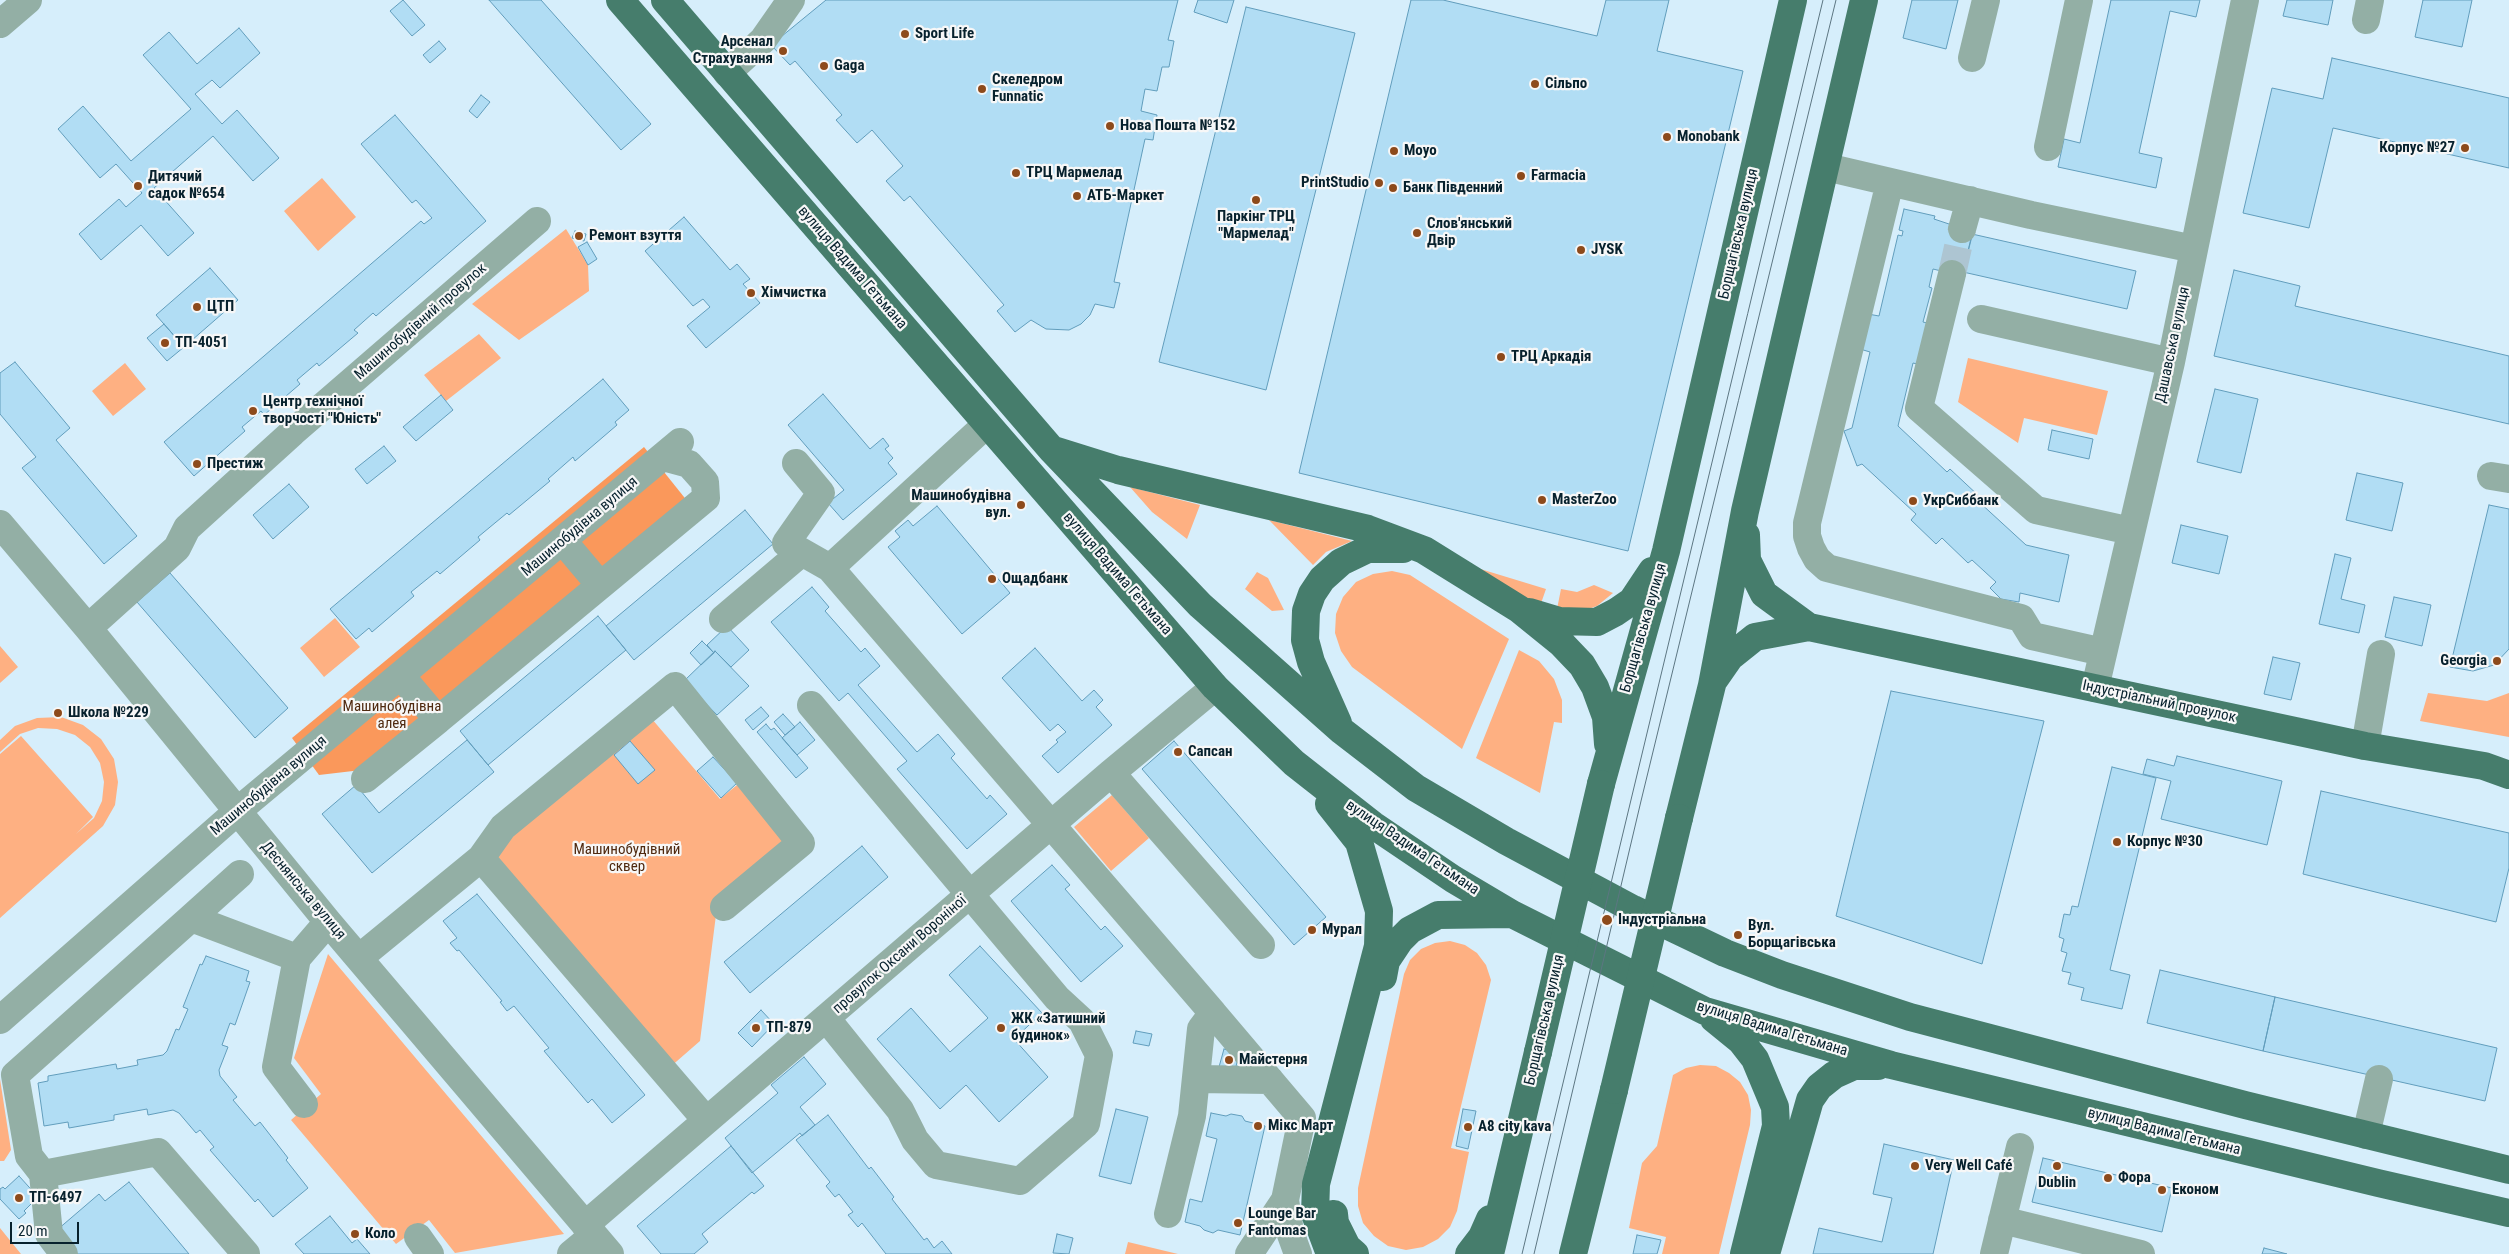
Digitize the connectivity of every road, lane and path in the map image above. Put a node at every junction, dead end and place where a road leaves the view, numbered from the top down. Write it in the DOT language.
graph roads {
  1 [pos="28,0"];
  2 [pos="620,0"];
  3 [pos="665,0"];
  4 [pos="791,0"];
  5 [pos="1793,0"];
  6 [pos="1864,0"];
  7 [pos="1986,0"];
  8 [pos="2079,0"];
  9 [pos="2245,0"];
  10 [pos="0,24"];
  11 [pos="1972,58"];
  12 [pos="727,72"];
  13 [pos="2048,147"];
  14 [pos="1826,167"];
  15 [pos="1890,182"];
  16 [pos="1970,200"];
  17 [pos="537,221"];
  18 [pos="1962,229"];
  19 [pos="2194,249"];
  20 [pos="1952,274"];
  21 [pos="1982,319"];
  22 [pos="2171,362"];
  23 [pos="987,424"];
  24 [pos="1052,450"];
  25 [pos="796,463"];
  26 [pos="1745,511"];
  27 [pos="0,524"];
  28 [pos="2131,531"];
  29 [pos="563,541"];
  30 [pos="1424,550"];
  31 [pos="1666,551"];
  32 [pos="802,552"];
  33 [pos="830,568"];
  34 [pos="600,585"];
  35 [pos="1519,609"];
  36 [pos="724,619"];
  37 [pos="1809,627"];
  38 [pos="88,628"];
  39 [pos="2103,652"];
  40 [pos="2381,654"];
  41 [pos="401,676"];
  42 [pos="1712,685"];
  43 [pos="1215,687"];
  44 [pos="2095,688"];
  45 [pos="811,705"];
  46 [pos="438,720"];
  47 [pos="1342,731"];
  48 [pos="2365,746"];
  49 [pos="1609,752"];
  50 [pos="1294,763"];
  51 [pos="1112,773"];
  52 [pos="2509,775"];
  53 [pos="365,779"];
  54 [pos="238,811"];
  55 [pos="1052,825"];
  56 [pos="481,858"];
  57 [pos="240,874"];
  58 [pos="971,894"];
  59 [pos="724,907"];
  60 [pos="1512,914"];
  61 [pos="191,918"];
  62 [pos="328,922"];
  63 [pos="1261,945"];
  64 [pos="297,958"];
  65 [pos="360,958"];
  66 [pos="1705,1011"];
  67 [pos="1213,1013"];
  68 [pos="826,1018"];
  69 [pos="0,1020"];
  70 [pos="1891,1065"];
  71 [pos="1196,1079"];
  72 [pos="2379,1079"];
  73 [pos="1270,1080"];
  74 [pos="304,1104"];
  75 [pos="706,1120"];
  76 [pos="2366,1135"];
  77 [pos="2020,1147"];
  78 [pos="2509,1170"];
  79 [pos="43,1174"];
  80 [pos="1508,1181"];
  81 [pos="1285,1200"];
  82 [pos="2509,1213"];
  83 [pos="1168,1214"];
  84 [pos="2002,1220"];
  85 [pos="596,1238"];
  86 [pos="64,1254"];
  87 [pos="246,1254"];
  88 [pos="571,1254"];
  89 [pos="1249,1254"];
  90 [pos="1298,1254"];
  91 [pos="1330,1254"];
  92 [pos="1355,1254"];
  93 [pos="1469,1254"];
  94 [pos="1490,1254"];
  95 [pos="1573,1254"];
  96 [pos="1744,1254"];
  97 [pos="1766,1254"];
  98 [pos="1994,1254"];
  99 [pos="2142,1254"];
  1 -- 10 [label="street"];
  2 -- 23 [label="main road, вулиця Вадима Гетьмана"];
  3 -- 12 [label="main road"];
  4 -- 12 [label="street"];
  5 -- 31 [label="main road, Борщагівська вулиця"];
  6 -- 14 [label="main road"];
  7 -- 11 [label="street"];
  8 -- 13 [label="street"];
  9 -- 19 [label="street, Дашавська вулиця"];
  12 -- 24 [label="main road"];
  14 -- 15 [label="street"];
  14 -- 26 [label="main road"];
  15 -- 16 [label="street"];
  15 -- 39 [label="street"];
  16 -- 18 [label="street"];
  16 -- 19 [label="street"];
  17 -- 38 [label="street, Машинобудівний провулок"];
  19 -- 22 [label="street, Дашавська вулиця"];
  20 -- 28 [label="street"];
  21 -- 22 [label="street"];
  22 -- 28 [label="street, Дашавська вулиця"];
  23 -- 33 [label="street"];
  23 -- 43 [label="main road, вулиця Вадима Гетьмана"];
  24 -- 30 [label="main road"];
  24 -- 47 [label="main road"];
  25 -- 32 [label="street"];
  26 -- 37 [label="main road, Індустріальний провулок"];
  26 -- 42 [label="main road"];
  27 -- 38 [label="street, Деснянська вулиця"];
  28 -- 39 [label="street, Дашавська вулиця"];
  29 -- 34 [label="street"];
  29 -- 34 [label="street, Машинобудівна вулиця"];
  29 -- 41 [label="street, Машинобудівна вулиця"];
  30 -- 35 [label="main road"];
  30 -- 47 [label="main road"];
  31 -- 35 [label="main road"];
  31 -- 49 [label="main road, Борщагівська вулиця"];
  32 -- 33 [label="street"];
  32 -- 36 [label="street"];
  33 -- 55 [label="street"];
  34 -- 46 [label="street"];
  35 -- 49 [label="main road"];
  37 -- 42 [label="main road, Індустріальний провулок"];
  37 -- 44 [label="main road, Індустріальний провулок"];
  38 -- 54 [label="street, Деснянська вулиця"];
  39 -- 44 [label="street, Дашавська вулиця"];
  40 -- 48 [label="street"];
  41 -- 46 [label="street"];
  41 -- 54 [label="street, Машинобудівна вулиця"];
  42 -- 95 [label="main road, bridge"];
  43 -- 50 [label="main road, вулиця Вадима Гетьмана"];
  43 -- 51 [label="street, провулок Оксани Вороніної"];
  44 -- 48 [label="main road, Індустріальний провулок"];
  45 -- 58 [label="street"];
  46 -- 53 [label="street"];
  47 -- 76 [label="main road"];
  48 -- 52 [label="main road, Індустріальний провулок"];
  49 -- 80 [label="main road, Борщагівська вулиця, bridge"];
  50 -- 60 [label="main road, вулиця Вадима Гетьмана"];
  50 -- 91 [label="main road"];
  51 -- 55 [label="street, провулок Оксани Вороніної"];
  51 -- 63 [label="street"];
  54 -- 62 [label="street, Деснянська вулиця"];
  54 -- 69 [label="street, Машинобудівна вулиця"];
  55 -- 58 [label="street, провулок Оксани Вороніної"];
  55 -- 67 [label="street"];
  56 -- 59 [label="street"];
  56 -- 65 [label="street"];
  56 -- 75 [label="street"];
  57 -- 61 [label="street"];
  58 -- 68 [label="street, провулок Оксани Вороніної"];
  58 -- 68 [label="street"];
  60 -- 66 [label="main road, вулиця Вадима Гетьмана"];
  60 -- 92 [label="main road"];
  61 -- 64 [label="street"];
  61 -- 79 [label="street"];
  62 -- 64 [label="street"];
  62 -- 65 [label="street, Деснянська вулиця"];
  64 -- 74 [label="street"];
  65 -- 85 [label="street, Деснянська вулиця"];
  66 -- 70 [label="main road, вулиця Вадима Гетьмана"];
  66 -- 96 [label="main road"];
  67 -- 71 [label="street"];
  67 -- 73 [label="street"];
  68 -- 75 [label="street, провулок Оксани Вороніної"];
  70 -- 82 [label="main road, вулиця Вадима Гетьмана"];
  70 -- 97 [label="main road"];
  71 -- 73 [label="street"];
  71 -- 83 [label="street"];
  72 -- 76 [label="street"];
  73 -- 81 [label="street"];
  75 -- 85 [label="street, провулок Оксани Вороніної"];
  76 -- 78 [label="main road"];
  77 -- 84 [label="street"];
  79 -- 86 [label="street"];
  79 -- 87 [label="street"];
  80 -- 93 [label="main road"];
  80 -- 94 [label="main road, Борщагівська вулиця"];
  81 -- 89 [label="street"];
  81 -- 90 [label="street"];
  84 -- 98 [label="street"];
  84 -- 99 [label="street"];
  85 -- 88 [label="street, провулок Оксани Вороніної"];
}
